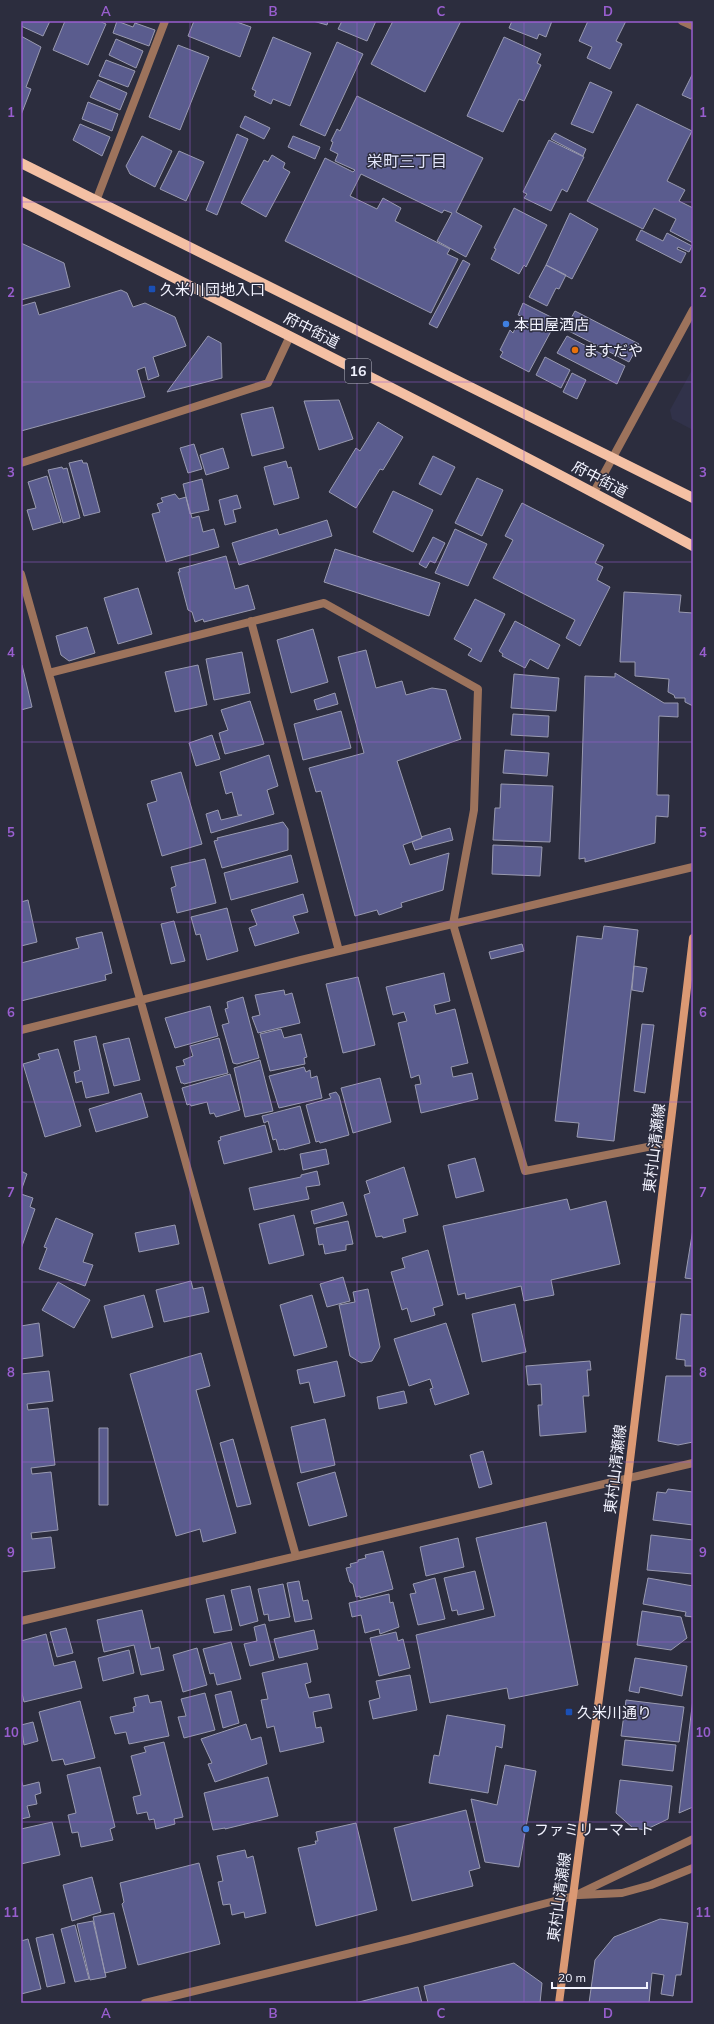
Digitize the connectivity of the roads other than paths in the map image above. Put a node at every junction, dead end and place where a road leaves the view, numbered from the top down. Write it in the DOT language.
graph roads {
  1 [pos="165,21"];
  2 [pos="682,21"];
  3 [pos="693,26"];
  4 [pos="21,163"];
  5 [pos="21,201"];
  6 [pos="96,201"];
  7 [pos="693,310"];
  8 [pos="290,336"];
  9 [pos="612,457"];
  10 [pos="21,463"];
  11 [pos="594,492"];
  12 [pos="693,498"];
  13 [pos="693,546"];
  14 [pos="21,574"];
  15 [pos="251,622"];
  16 [pos="49,673"];
  17 [pos="693,867"];
  18 [pos="453,924"];
  19 [pos="693,938"];
  20 [pos="339,951"];
  21 [pos="141,1001"];
  22 [pos="21,1030"];
  23 [pos="668,1143"];
  24 [pos="693,1463"];
  25 [pos="628,1478"];
  26 [pos="296,1556"];
  27 [pos="21,1621"];
  28 [pos="693,1839"];
  29 [pos="693,1868"];
  30 [pos="574,1896"];
  31 [pos="144,2003"];
  32 [pos="559,2003"];
  1 -- 6 [label="street"];
  2 -- 3 [label="street"];
  4 -- 6 [label="main road, 府中街道 / 16"];
  5 -- 8 [label="main road, 府中街道 / 16"];
  6 -- 9 [label="main road, 府中街道 / 16"];
  7 -- 9 [label="street"];
  8 -- 10 [label="street"];
  8 -- 11 [label="main road, 府中街道 / 16"];
  9 -- 11 [label="street"];
  9 -- 12 [label="main road, 府中街道 / 16"];
  11 -- 13 [label="main road, 府中街道 / 16"];
  14 -- 16 [label="street"];
  15 -- 16 [label="street"];
  15 -- 18 [label="street"];
  15 -- 20 [label="street"];
  16 -- 21 [label="street"];
  17 -- 18 [label="street"];
  18 -- 20 [label="street"];
  18 -- 23 [label="street"];
  19 -- 23 [label="main road, 東村山清瀬線"];
  20 -- 21 [label="street"];
  21 -- 22 [label="street"];
  21 -- 26 [label="street"];
  23 -- 25 [label="main road, 東村山清瀬線"];
  24 -- 25 [label="street"];
  25 -- 26 [label="street"];
  25 -- 30 [label="main road, 東村山清瀬線"];
  26 -- 27 [label="street"];
  28 -- 30 [label="street"];
  29 -- 30 [label="street"];
  30 -- 31 [label="street"];
  30 -- 32 [label="main road, 東村山清瀬線"];
}
